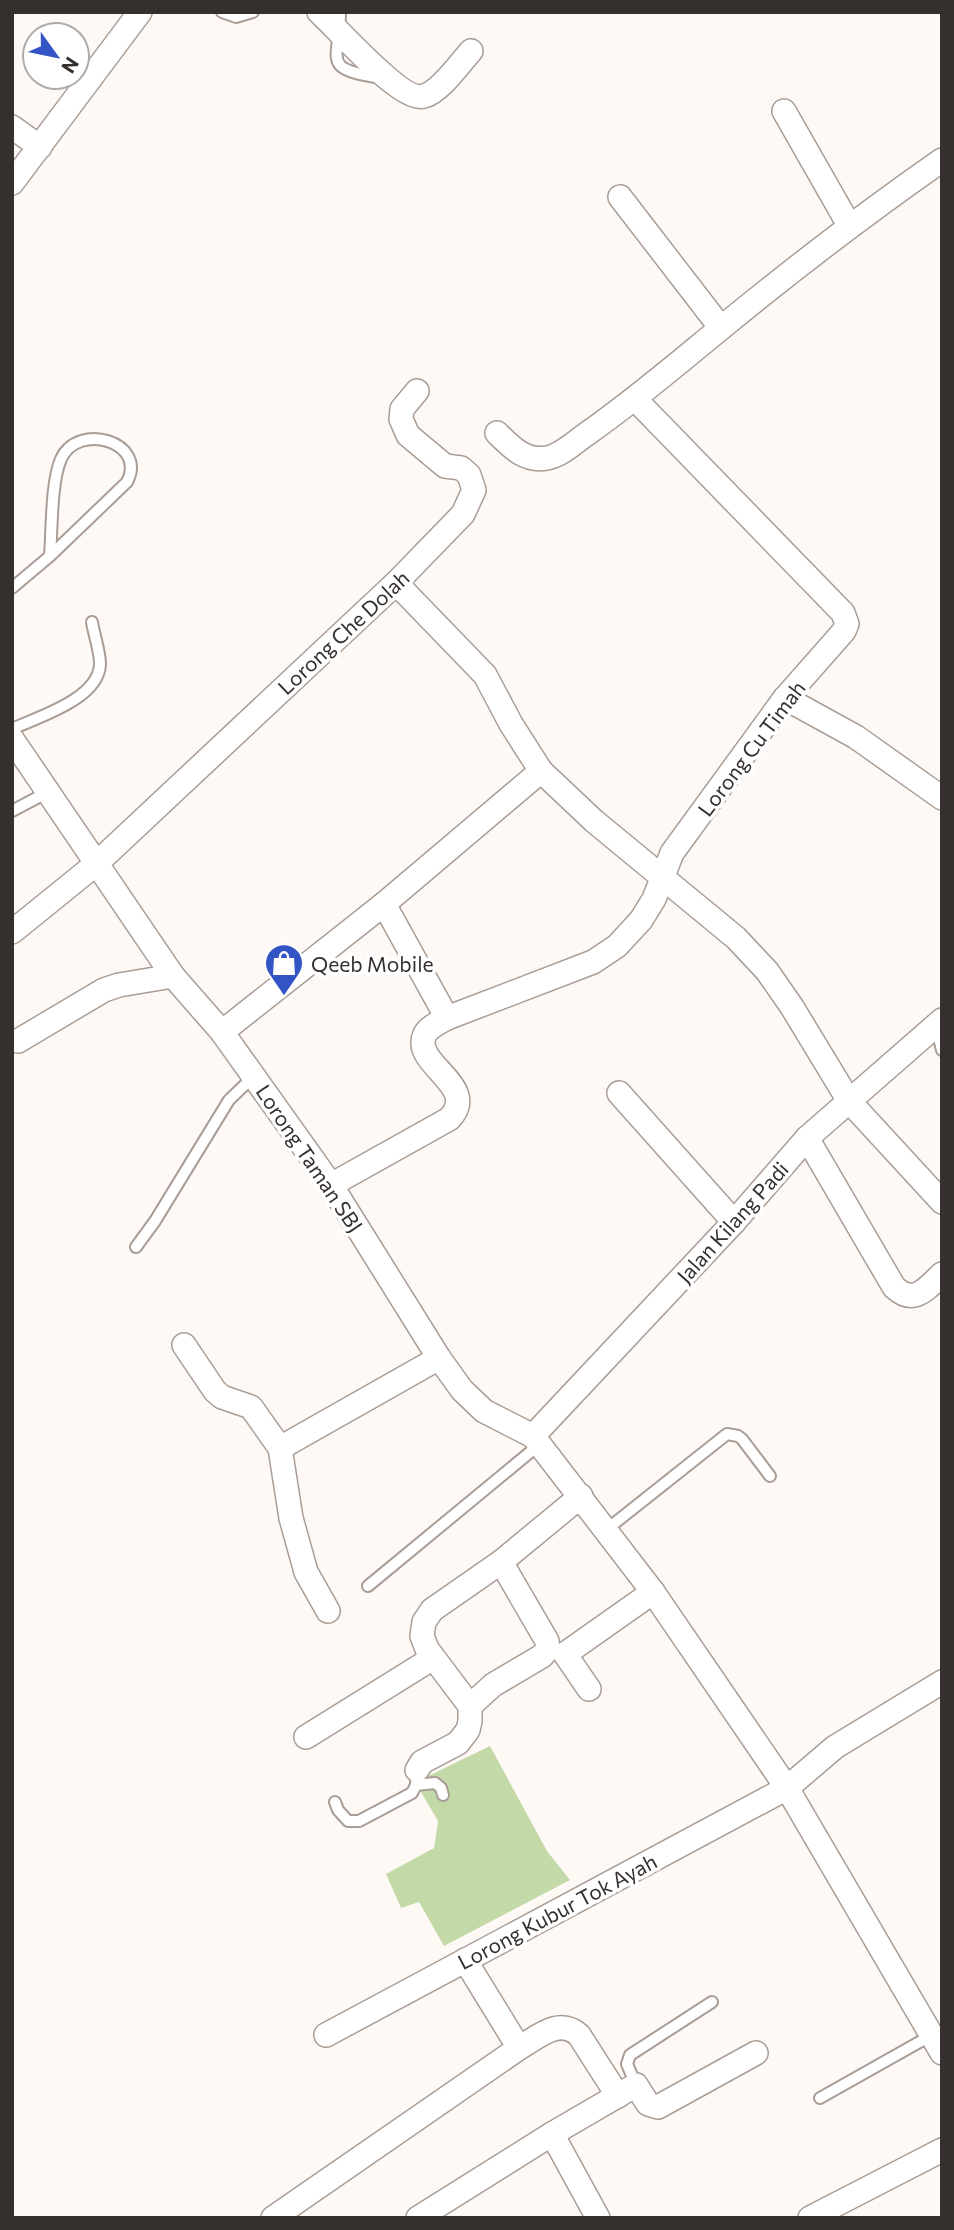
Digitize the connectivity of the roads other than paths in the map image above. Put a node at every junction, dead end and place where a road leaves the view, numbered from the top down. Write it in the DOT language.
graph roads {
  1 [pos="140,12"];
  2 [pos="222,12"];
  3 [pos="253,12"];
  4 [pos="319,12"];
  5 [pos="340,22"];
  6 [pos="471,51"];
  7 [pos="784,111"];
  8 [pos="12,127"];
  9 [pos="40,147"];
  10 [pos="942,160"];
  11 [pos="12,183"];
  12 [pos="620,197"];
  13 [pos="849,225"];
  14 [pos="721,328"];
  15 [pos="417,391"];
  16 [pos="635,400"];
  17 [pos="497,433"];
  18 [pos="50,556"];
  19 [pos="396,583"];
  20 [pos="12,588"];
  21 [pos="92,622"];
  22 [pos="785,698"];
  23 [pos="12,729"];
  24 [pos="12,739"];
  25 [pos="541,771"];
  26 [pos="48,792"];
  27 [pos="942,798"];
  28 [pos="12,811"];
  29 [pos="96,864"];
  30 [pos="662,876"];
  31 [pos="384,904"];
  32 [pos="12,932"];
  33 [pos="173,976"];
  34 [pos="447,1018"];
  35 [pos="939,1023"];
  36 [pos="222,1032"];
  37 [pos="18,1041"];
  38 [pos="942,1050"];
  39 [pos="254,1076"];
  40 [pos="619,1093"];
  41 [pos="849,1101"];
  42 [pos="807,1138"];
  43 [pos="331,1185"];
  44 [pos="942,1202"];
  45 [pos="734,1222"];
  46 [pos="136,1247"];
  47 [pos="942,1274"];
  48 [pos="184,1345"];
  49 [pos="439,1358"];
  50 [pos="536,1440"];
  51 [pos="280,1448"];
  52 [pos="770,1476"];
  53 [pos="581,1496"];
  54 [pos="606,1530"];
  55 [pos="501,1562"];
  56 [pos="368,1587"];
  57 [pos="653,1592"];
  58 [pos="328,1611"];
  59 [pos="433,1658"];
  60 [pos="942,1682"];
  61 [pos="589,1689"];
  62 [pos="470,1706"];
  63 [pos="306,1737"];
  64 [pos="417,1777"];
  65 [pos="787,1788"];
  66 [pos="443,1795"];
  67 [pos="335,1802"];
  68 [pos="465,1960"];
  69 [pos="712,2002"];
  70 [pos="326,2035"];
  71 [pos="937,2044"];
  72 [pos="519,2048"];
  73 [pos="756,2053"];
  74 [pos="627,2091"];
  75 [pos="820,2098"];
  76 [pos="552,2134"];
  77 [pos="942,2150"];
  78 [pos="273,2218"];
  79 [pos="418,2218"];
  80 [pos="598,2218"];
  81 [pos="810,2218"];
  1 -- 9 [label="street"];
  2 -- 3 [label="lane"];
  4 -- 5 [label="street"];
  5 -- 6 [label="street"];
  7 -- 13 [label="street"];
  8 -- 9 [label="street"];
  9 -- 11 [label="street"];
  10 -- 13 [label="street"];
  12 -- 14 [label="street"];
  13 -- 14 [label="street"];
  14 -- 16 [label="street"];
  15 -- 19 [label="street, Lorong Che Dolah"];
  16 -- 17 [label="street"];
  16 -- 22 [label="street, Lorong Cu Timah"];
  18 -- 18 [label="lane"];
  18 -- 20 [label="lane"];
  19 -- 25 [label="street"];
  19 -- 29 [label="street, Lorong Che Dolah"];
  21 -- 23 [label="lane"];
  22 -- 27 [label="street"];
  22 -- 30 [label="street, Lorong Cu Timah"];
  24 -- 26 [label="street, Lorong Taman SBJ"];
  25 -- 30 [label="street"];
  25 -- 31 [label="street"];
  26 -- 28 [label="lane"];
  26 -- 29 [label="street, Lorong Taman SBJ"];
  29 -- 32 [label="street, Lorong Che Dolah"];
  29 -- 33 [label="street, Lorong Taman SBJ"];
  30 -- 34 [label="street, Lorong Cu Timah"];
  30 -- 41 [label="street"];
  31 -- 34 [label="street"];
  31 -- 36 [label="street"];
  33 -- 36 [label="street, Lorong Taman SBJ"];
  33 -- 37 [label="street"];
  34 -- 43 [label="street"];
  35 -- 38 [label="lane"];
  35 -- 41 [label="street, Jalan Kilang Padi"];
  36 -- 39 [label="street, Lorong Taman SBJ"];
  39 -- 43 [label="street, Lorong Taman SBJ"];
  39 -- 46 [label="lane"];
  40 -- 45 [label="street"];
  41 -- 42 [label="street, Jalan Kilang Padi"];
  41 -- 44 [label="street"];
  42 -- 45 [label="street, Jalan Kilang Padi"];
  42 -- 47 [label="street"];
  43 -- 49 [label="street, Lorong Taman SBJ"];
  45 -- 50 [label="street, Jalan Kilang Padi"];
  48 -- 51 [label="street"];
  49 -- 50 [label="street, Lorong Taman SBJ"];
  49 -- 51 [label="street"];
  50 -- 53 [label="street"];
  50 -- 56 [label="lane"];
  51 -- 58 [label="street"];
  52 -- 54 [label="lane"];
  53 -- 54 [label="street"];
  53 -- 55 [label="street"];
  54 -- 57 [label="street"];
  55 -- 59 [label="street"];
  55 -- 62 [label="street"];
  57 -- 61 [label="street"];
  57 -- 65 [label="street"];
  59 -- 62 [label="street"];
  59 -- 63 [label="street"];
  60 -- 65 [label="street, Lorong Kubur Tok Ayah"];
  62 -- 64 [label="street"];
  64 -- 66 [label="lane"];
  64 -- 67 [label="lane"];
  65 -- 68 [label="street, Lorong Kubur Tok Ayah"];
  65 -- 71 [label="street"];
  68 -- 70 [label="street, Lorong Kubur Tok Ayah"];
  68 -- 72 [label="street"];
  69 -- 74 [label="lane"];
  71 -- 75 [label="lane"];
  72 -- 74 [label="street"];
  72 -- 78 [label="street"];
  73 -- 74 [label="street"];
  74 -- 76 [label="street"];
  76 -- 79 [label="street"];
  76 -- 80 [label="street"];
  77 -- 81 [label="street"];
}
